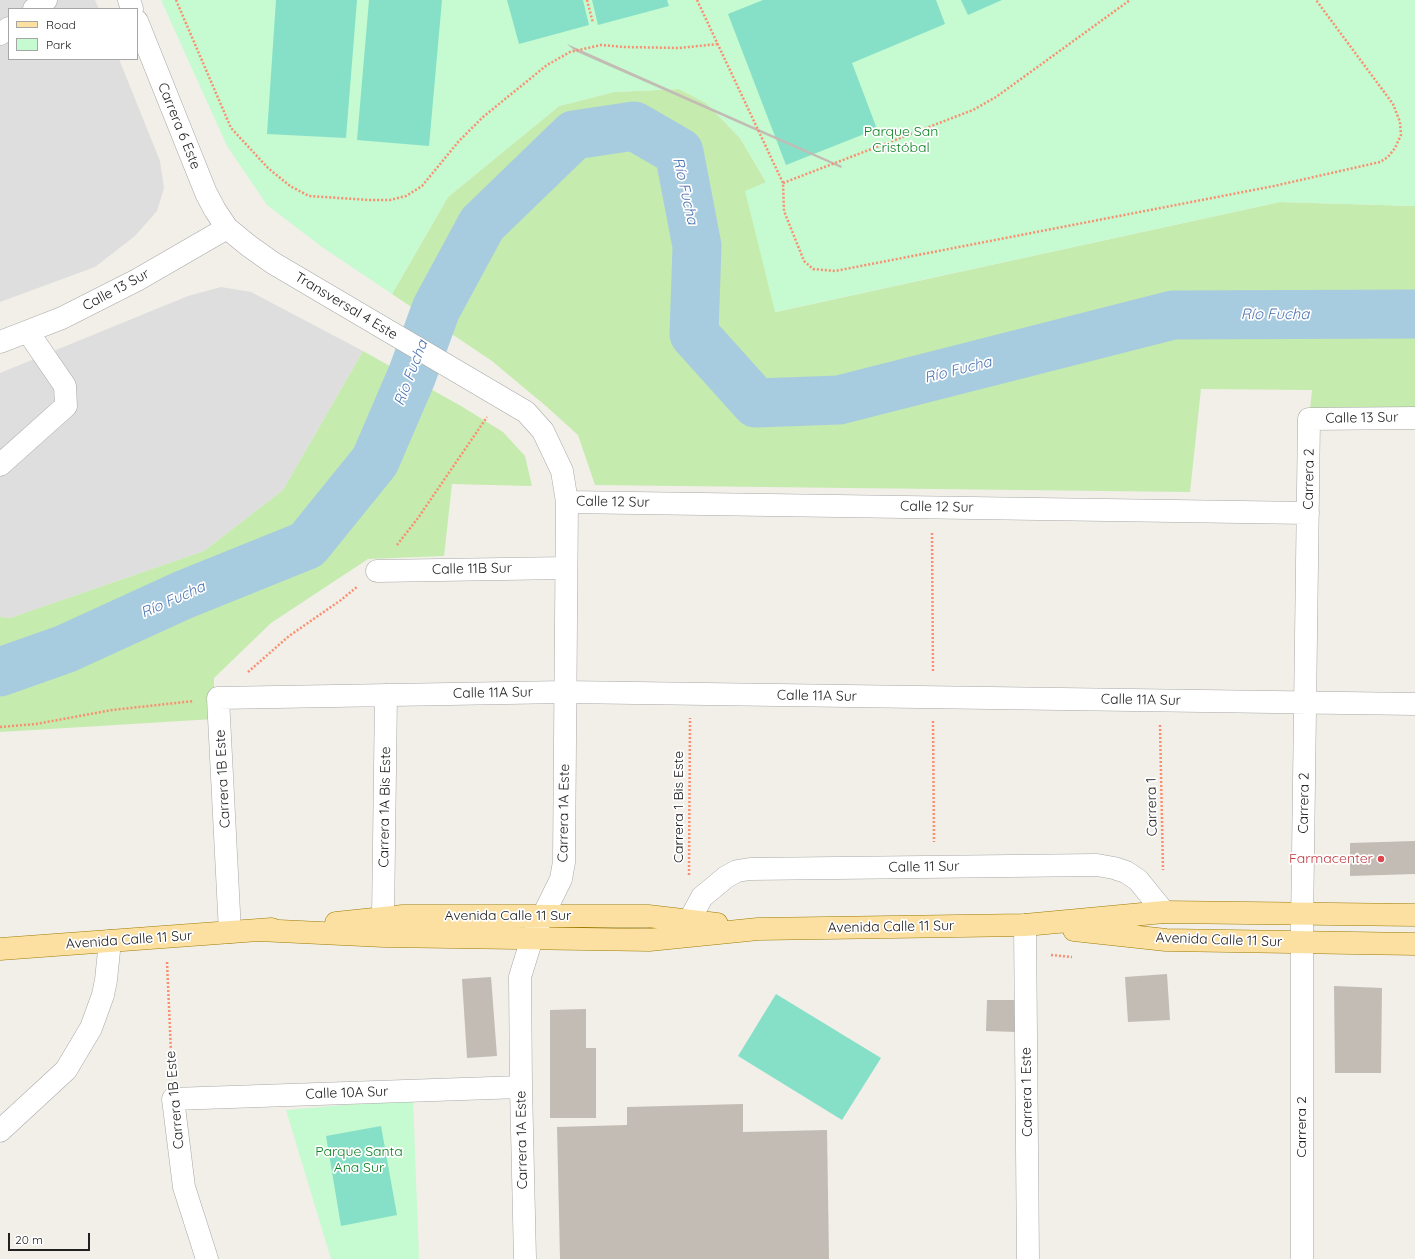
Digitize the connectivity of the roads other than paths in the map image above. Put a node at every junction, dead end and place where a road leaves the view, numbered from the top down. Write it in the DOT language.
graph roads {
  1 [pos="46,0"];
  2 [pos="35,8"];
  3 [pos="138,23"];
  4 [pos="227,228"];
  5 [pos="28,332"];
  6 [pos="0,342"];
  7 [pos="1415,418"];
  8 [pos="1309,419"];
  9 [pos="0,465"];
  10 [pos="567,502"];
  11 [pos="1308,513"];
  12 [pos="566,568"];
  13 [pos="377,571"];
  14 [pos="565,692"];
  15 [pos="386,695"];
  16 [pos="218,698"];
  17 [pos="1305,703"];
  18 [pos="1415,704"];
  19 [pos="1164,912"];
  20 [pos="1302,914"];
  21 [pos="1415,915"];
  22 [pos="544,916"];
  23 [pos="383,919"];
  24 [pos="689,921"];
  25 [pos="1025,925"];
  26 [pos="258,930"];
  27 [pos="758,930"];
  28 [pos="230,932"];
  29 [pos="532,938"];
  30 [pos="110,941"];
  31 [pos="1302,943"];
  32 [pos="1415,944"];
  33 [pos="0,949"];
  34 [pos="520,1087"];
  35 [pos="173,1099"];
  36 [pos="0,1131"];
  37 [pos="207,1259"];
  38 [pos="525,1259"];
  39 [pos="1028,1259"];
  40 [pos="1302,1259"];
  1 -- 2 [label="street"];
  3 -- 4 [label="street, Carrera 6 Este"];
  4 -- 5 [label="street, Calle 13 Sur"];
  4 -- 10 [label="street, Transversal 4 Este"];
  5 -- 6 [label="street, Calle 13 Sur"];
  5 -- 9 [label="street"];
  7 -- 8 [label="street, Calle 13 Sur"];
  8 -- 11 [label="street, Carrera 2"];
  10 -- 11 [label="street, Calle 12 Sur"];
  10 -- 12 [label="street, Carrera 1A Este"];
  11 -- 17 [label="street, Carrera 2"];
  12 -- 13 [label="street, Calle 11B Sur"];
  12 -- 14 [label="street, Carrera 1A Este"];
  14 -- 15 [label="street, Calle 11A Sur"];
  14 -- 17 [label="street, Calle 11A Sur"];
  14 -- 22 [label="street, Carrera 1A Este"];
  15 -- 16 [label="street, Calle 11A Sur"];
  15 -- 23 [label="street, Carrera 1A Bis Este"];
  16 -- 28 [label="street, Carrera 1B Este"];
  17 -- 18 [label="street, Calle 11A Sur"];
  17 -- 20 [label="street, Carrera 2"];
  19 -- 20 [label="main road, Avenida Calle 11 Sur"];
  19 -- 24 [label="street, Calle 11 Sur"];
  19 -- 25 [label="main road, Avenida Calle 11 Sur"];
  20 -- 21 [label="main road, Avenida Calle 11 Sur"];
  20 -- 31 [label="street, Carrera 2"];
  22 -- 23 [label="main road, Avenida Calle 11 Sur"];
  22 -- 24 [label="main road, Avenida Calle 11 Sur"];
  22 -- 29 [label="street, Carrera 1A Este"];
  23 -- 26 [label="main road, Avenida Calle 11 Sur"];
  24 -- 27 [label="main road, Avenida Calle 11 Sur"];
  25 -- 27 [label="main road, Avenida Calle 11 Sur"];
  25 -- 31 [label="main road, Avenida Calle 11 Sur"];
  25 -- 39 [label="street, Carrera 1 Este"];
  26 -- 28 [label="main road, Avenida Calle 11 Sur"];
  26 -- 29 [label="main road, Avenida Calle 11 Sur"];
  27 -- 29 [label="main road, Avenida Calle 11 Sur"];
  28 -- 30 [label="main road, Avenida Calle 11 Sur"];
  29 -- 34 [label="street, Carrera 1A Este"];
  30 -- 33 [label="main road, Avenida Calle 11 Sur"];
  30 -- 36 [label="street"];
  31 -- 32 [label="main road, Avenida Calle 11 Sur"];
  31 -- 40 [label="street, Carrera 2"];
  34 -- 35 [label="street, Calle 10A Sur"];
  34 -- 38 [label="street, Carrera 1A Este"];
  35 -- 37 [label="street, Carrera 1B Este"];
}
